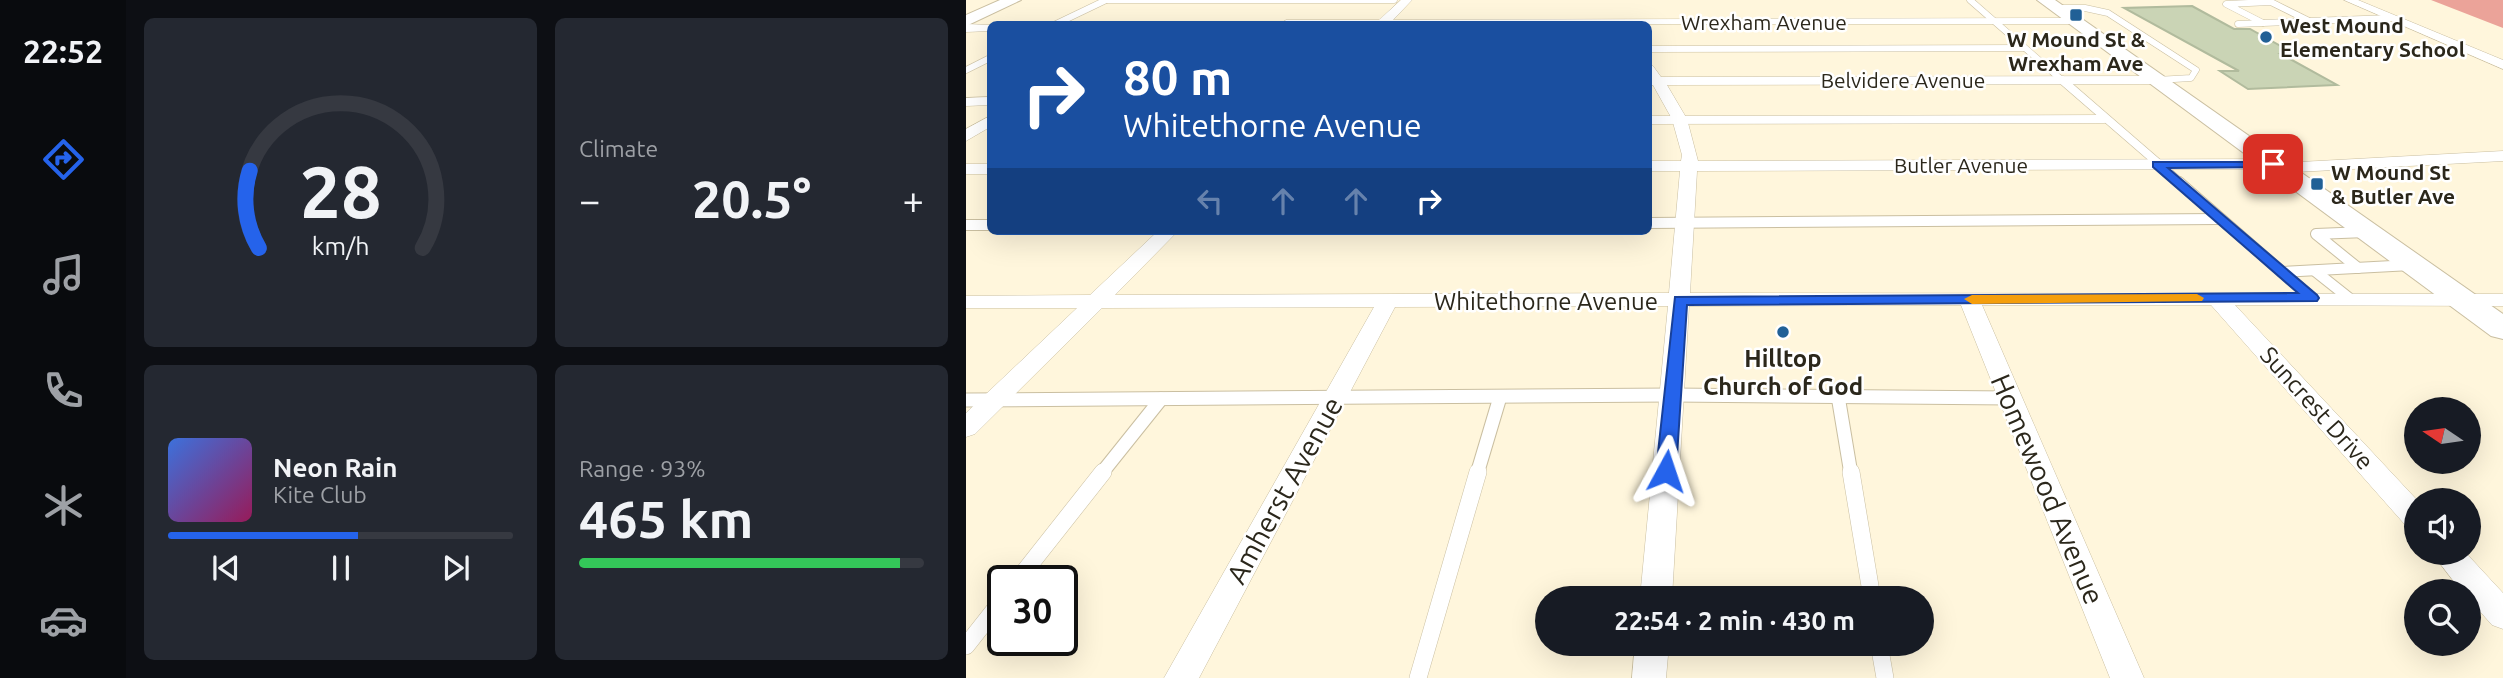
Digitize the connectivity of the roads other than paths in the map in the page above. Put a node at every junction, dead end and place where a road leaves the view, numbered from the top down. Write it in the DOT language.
graph roads {
  1 [pos="1013,0"];
  2 [pos="1105,0"];
  3 [pos="1394,0"];
  4 [pos="1407,0"];
  5 [pos="1970,0"];
  6 [pos="2349,0"];
  7 [pos="2051,4"];
  8 [pos="2079,15"];
  9 [pos="2391,18"];
  10 [pos="1636,19"];
  11 [pos="966,21"];
  12 [pos="1062,21"];
  13 [pos="1386,21"];
  14 [pos="1535,21"];
  15 [pos="1994,21"];
  16 [pos="2311,22"];
  17 [pos="2263,23"];
  18 [pos="2238,24"];
  19 [pos="966,28"];
  20 [pos="987,28"];
  21 [pos="2024,48"];
  22 [pos="1652,49"];
  23 [pos="987,60"];
  24 [pos="2503,65"];
  25 [pos="966,70"];
  26 [pos="1652,77"];
  27 [pos="2060,80"];
  28 [pos="2157,80"];
  29 [pos="966,102"];
  30 [pos="987,102"];
  31 [pos="2104,119"];
  32 [pos="1652,120"];
  33 [pos="1680,120"];
  34 [pos="987,123"];
  35 [pos="966,136"];
  36 [pos="2503,156"];
  37 [pos="2157,164"];
  38 [pos="1652,166"];
  39 [pos="1689,166"];
  40 [pos="2276,166"];
  41 [pos="966,169"];
  42 [pos="987,169"];
  43 [pos="2221,219"];
  44 [pos="1652,223"];
  45 [pos="1685,223"];
  46 [pos="966,225"];
  47 [pos="987,225"];
  48 [pos="2367,232"];
  49 [pos="1165,235"];
  50 [pos="2414,265"];
  51 [pos="2358,268"];
  52 [pos="2315,271"];
  53 [pos="2282,272"];
  54 [pos="2217,298"];
  55 [pos="2312,298"];
  56 [pos="2349,298"];
  57 [pos="1969,299"];
  58 [pos="2462,299"];
  59 [pos="1680,300"];
  60 [pos="2503,300"];
  61 [pos="1388,301"];
  62 [pos="966,302"];
  63 [pos="1095,302"];
  64 [pos="2503,330"];
  65 [pos="1672,395"];
  66 [pos="1838,396"];
  67 [pos="1500,397"];
  68 [pos="2010,398"];
  69 [pos="996,399"];
  70 [pos="1161,399"];
  71 [pos="1334,399"];
  72 [pos="966,400"];
  73 [pos="966,428"];
  74 [pos="2404,505"];
  75 [pos="1030,565"];
  76 [pos="2458,565"];
  77 [pos="1657,586"];
  78 [pos="1870,586"];
  79 [pos="2503,615"];
  80 [pos="987,619"];
  81 [pos="966,646"];
  82 [pos="1651,656"];
  83 [pos="1881,656"];
  84 [pos="1181,678"];
  85 [pos="1418,678"];
  86 [pos="1649,678"];
  87 [pos="1885,678"];
  88 [pos="2127,678"];
  1 -- 11 [label="street"];
  2 -- 3 [label="lane"];
  2 -- 12 [label="lane"];
  4 -- 13 [label="street"];
  5 -- 15 [label="lane"];
  6 -- 9 [label="street"];
  7 -- 8 [label="street"];
  8 -- 15 [label="street, Wrexham Avenue"];
  8 -- 28 [label="street"];
  8 -- 28 [label="lane"];
  9 -- 16 [label="lane"];
  9 -- 24 [label="street"];
  10 -- 14 [label="street, Wrexham Avenue"];
  10 -- 15 [label="street, Wrexham Avenue"];
  15 -- 21 [label="lane"];
  16 -- 17 [label="lane"];
  16 -- 17 [label="lane"];
  17 -- 18 [label="lane"];
  19 -- 20 [label="street"];
  21 -- 22 [label="lane"];
  21 -- 27 [label="lane"];
  23 -- 25 [label="lane"];
  26 -- 27 [label="street, Belvidere Avenue"];
  26 -- 33 [label="street"];
  27 -- 28 [label="street, Belvidere Avenue"];
  27 -- 31 [label="lane"];
  28 -- 40 [label="street"];
  29 -- 30 [label="street"];
  31 -- 33 [label="lane"];
  31 -- 37 [label="lane"];
  32 -- 33 [label="lane"];
  33 -- 39 [label="street"];
  34 -- 35 [label="street"];
  36 -- 40 [label="street, Butler Avenue"];
  37 -- 39 [label="street, Butler Avenue"];
  37 -- 40 [label="street, Butler Avenue"];
  37 -- 43 [label="lane"];
  38 -- 39 [label="street, Butler Avenue"];
  39 -- 45 [label="street"];
  40 -- 48 [label="street"];
  41 -- 42 [label="street"];
  43 -- 45 [label="lane"];
  43 -- 53 [label="lane"];
  44 -- 45 [label="lane"];
  45 -- 59 [label="street"];
  46 -- 47 [label="lane"];
  48 -- 50 [label="street"];
  48 -- 51 [label="lane"];
  49 -- 63 [label="street"];
  50 -- 51 [label="lane"];
  50 -- 58 [label="street"];
  51 -- 52 [label="lane"];
  52 -- 53 [label="lane"];
  52 -- 56 [label="lane"];
  53 -- 55 [label="lane"];
  54 -- 55 [label="street, Whitethorne Avenue"];
  54 -- 57 [label="street, Whitethorne Avenue"];
  54 -- 74 [label="street, Suncrest Drive"];
  55 -- 56 [label="street, Whitethorne Avenue"];
  56 -- 58 [label="street, Whitethorne Avenue"];
  57 -- 59 [label="street, Whitethorne Avenue"];
  57 -- 68 [label="street, Homewood Avenue"];
  58 -- 60 [label="street, Whitethorne Avenue"];
  58 -- 64 [label="street"];
  59 -- 61 [label="street, Whitethorne Avenue"];
  59 -- 65 [label="street"];
  61 -- 63 [label="street, Whitethorne Avenue"];
  61 -- 71 [label="street, Amherst Avenue"];
  62 -- 63 [label="street, Whitethorne Avenue"];
  63 -- 69 [label="street"];
  65 -- 66 [label="lane"];
  65 -- 67 [label="lane"];
  65 -- 77 [label="street"];
  66 -- 68 [label="lane"];
  66 -- 78 [label="lane"];
  67 -- 71 [label="lane"];
  67 -- 85 [label="lane"];
  68 -- 88 [label="street, Homewood Avenue"];
  69 -- 70 [label="lane"];
  69 -- 72 [label="lane"];
  69 -- 73 [label="street"];
  70 -- 71 [label="lane"];
  70 -- 75 [label="lane"];
  71 -- 84 [label="street, Amherst Avenue"];
  76 -- 79 [label="street"];
  80 -- 81 [label="lane"];
  82 -- 86 [label="street"];
  83 -- 87 [label="lane"];
}
